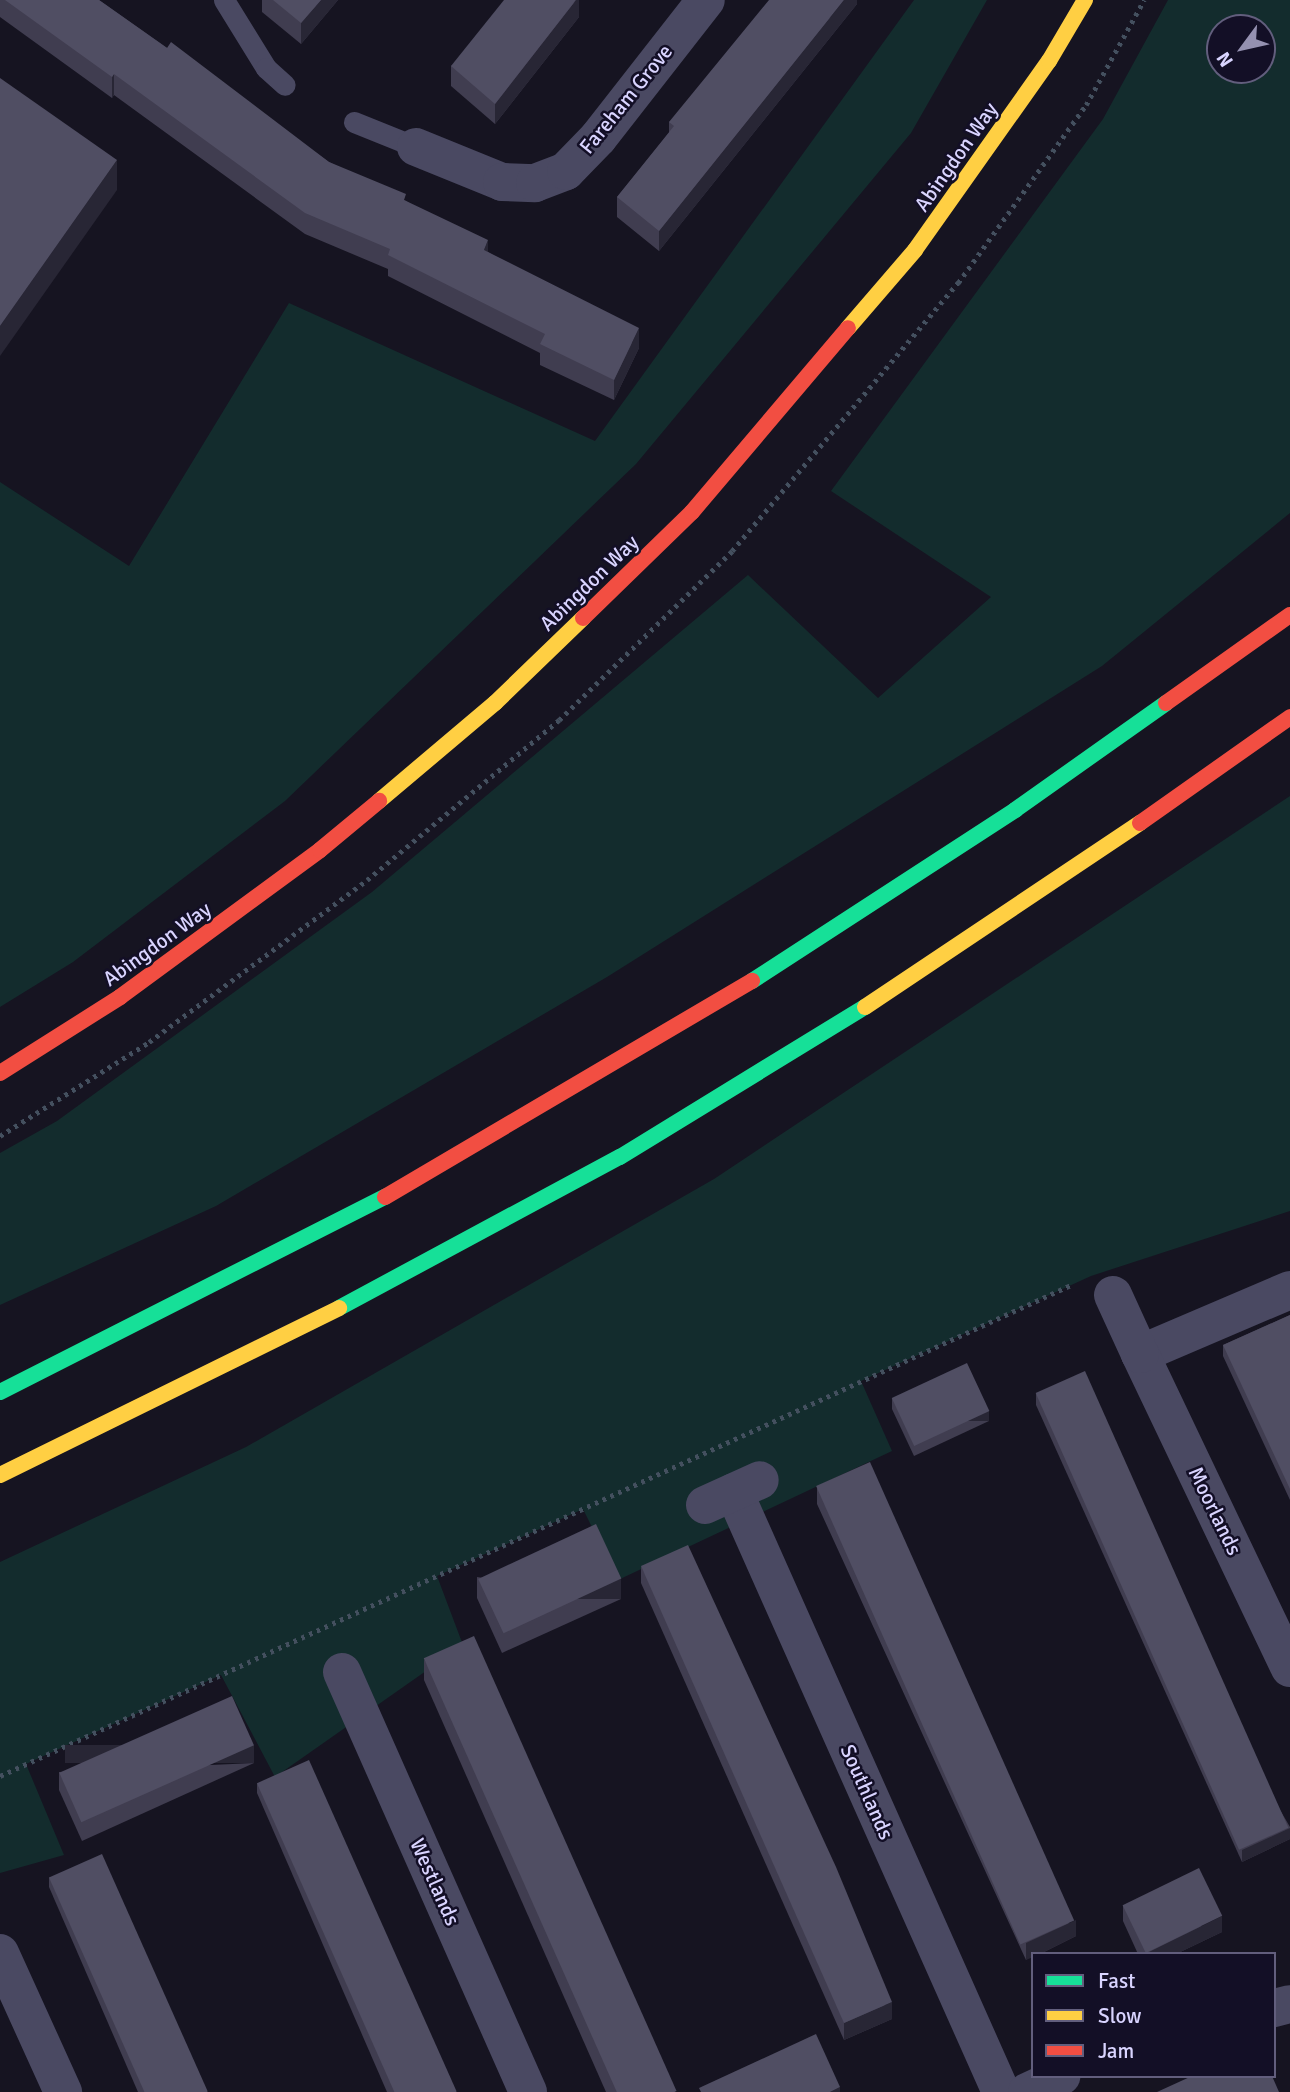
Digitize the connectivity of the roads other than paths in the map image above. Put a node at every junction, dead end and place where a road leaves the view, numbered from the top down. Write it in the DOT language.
graph roads {
  1 [pos="224,0"];
  2 [pos="706,0"];
  3 [pos="1085,0"];
  4 [pos="285,85"];
  5 [pos="354,122"];
  6 [pos="416,148"];
  7 [pos="1290,615"];
  8 [pos="1290,717"];
  9 [pos="0,1073"];
  10 [pos="1290,1290"];
  11 [pos="1113,1295"];
  12 [pos="1140,1354"];
  13 [pos="0,1392"];
  14 [pos="0,1475"];
  15 [pos="733,1492"];
  16 [pos="1290,1668"];
  17 [pos="341,1673"];
  18 [pos="0,1953"];
  19 [pos="1058,2078"];
  20 [pos="63,2092"];
  21 [pos="528,2092"];
  22 [pos="1001,2092"];
  23 [pos="1027,2092"];
  1 -- 4 [label="lane"];
  2 -- 6 [label="street, Fareham Grove"];
  3 -- 9 [label="main road, Abingdon Way"];
  5 -- 6 [label="lane"];
  7 -- 13 [label="main road"];
  8 -- 14 [label="main road"];
  10 -- 12 [label="street"];
  11 -- 12 [label="street, Moorlands"];
  12 -- 16 [label="street, Moorlands"];
  15 -- 22 [label="street, Southlands"];
  17 -- 21 [label="street, Westlands"];
  18 -- 20 [label="street"];
  19 -- 23 [label="street"];
}
